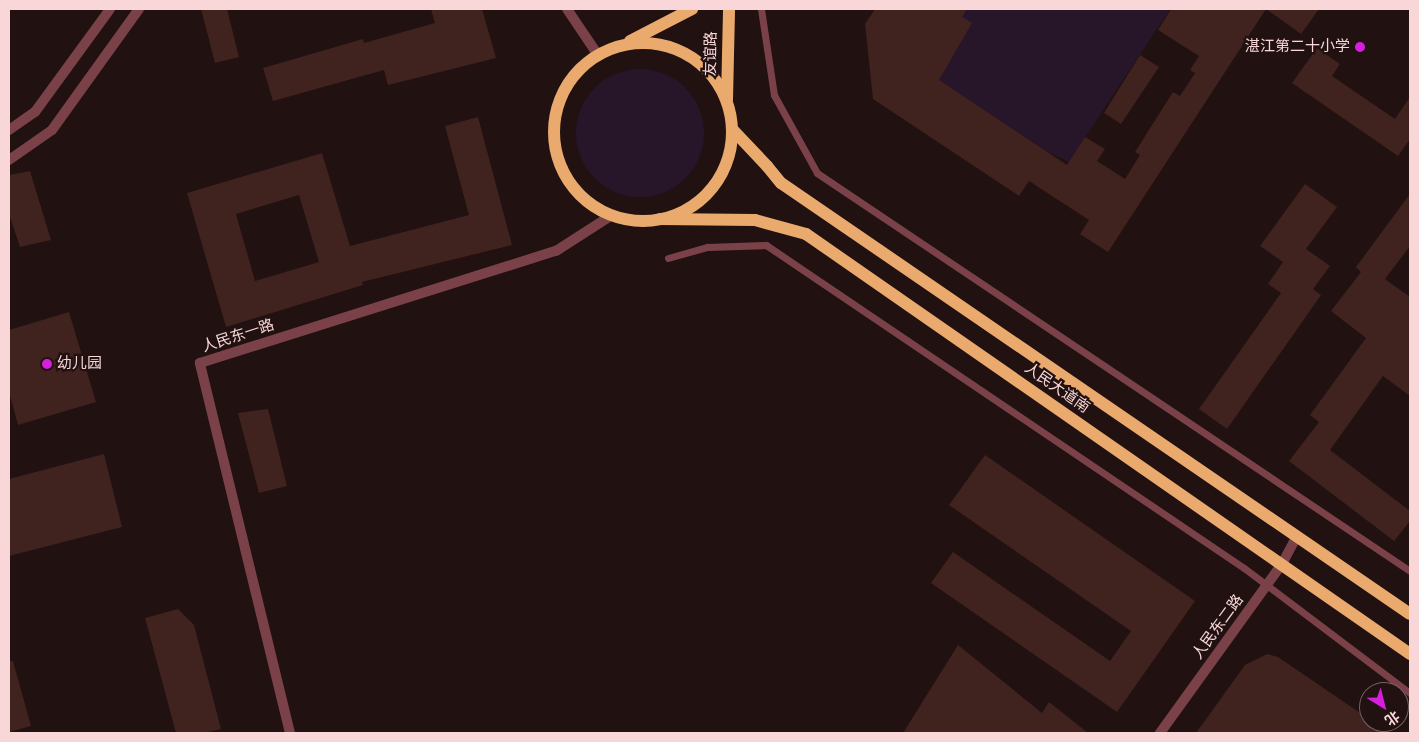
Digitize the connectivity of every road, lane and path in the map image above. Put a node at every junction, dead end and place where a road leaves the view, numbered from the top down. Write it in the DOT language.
graph roads {
  1 [pos="110,9"];
  2 [pos="139,9"];
  3 [pos="568,9"];
  4 [pos="692,9"];
  5 [pos="729,9"];
  6 [pos="760,9"];
  7 [pos="619,46"];
  8 [pos="598,55"];
  9 [pos="727,99"];
  10 [pos="9,130"];
  11 [pos="732,130"];
  12 [pos="9,160"];
  13 [pos="612,216"];
  14 [pos="660,219"];
  15 [pos="668,258"];
  16 [pos="1297,536"];
  17 [pos="1282,564"];
  18 [pos="1410,571"];
  19 [pos="1410,614"];
  20 [pos="1410,654"];
  21 [pos="1410,693"];
  22 [pos="290,733"];
  23 [pos="1160,733"];
  1 -- 10 [label="street"];
  2 -- 12 [label="street"];
  3 -- 8 [label="street"];
  4 -- 7 [label="main road"];
  5 -- 9 [label="main road, 友谊路"];
  6 -- 18 [label="lane"];
  7 -- 8 [label="main road"];
  7 -- 9 [label="main road"];
  8 -- 13 [label="main road"];
  9 -- 11 [label="main road"];
  11 -- 14 [label="main road"];
  11 -- 16 [label="main road, 人民大道南"];
  13 -- 14 [label="main road"];
  13 -- 22 [label="street, 人民东一路"];
  14 -- 17 [label="main road, 人民大道南"];
  15 -- 21 [label="lane"];
  16 -- 17 [label="street, 人民东二路"];
  16 -- 19 [label="main road, 人民大道南"];
  17 -- 20 [label="main road, 人民大道南"];
  17 -- 23 [label="street, 人民东二路"];
}
